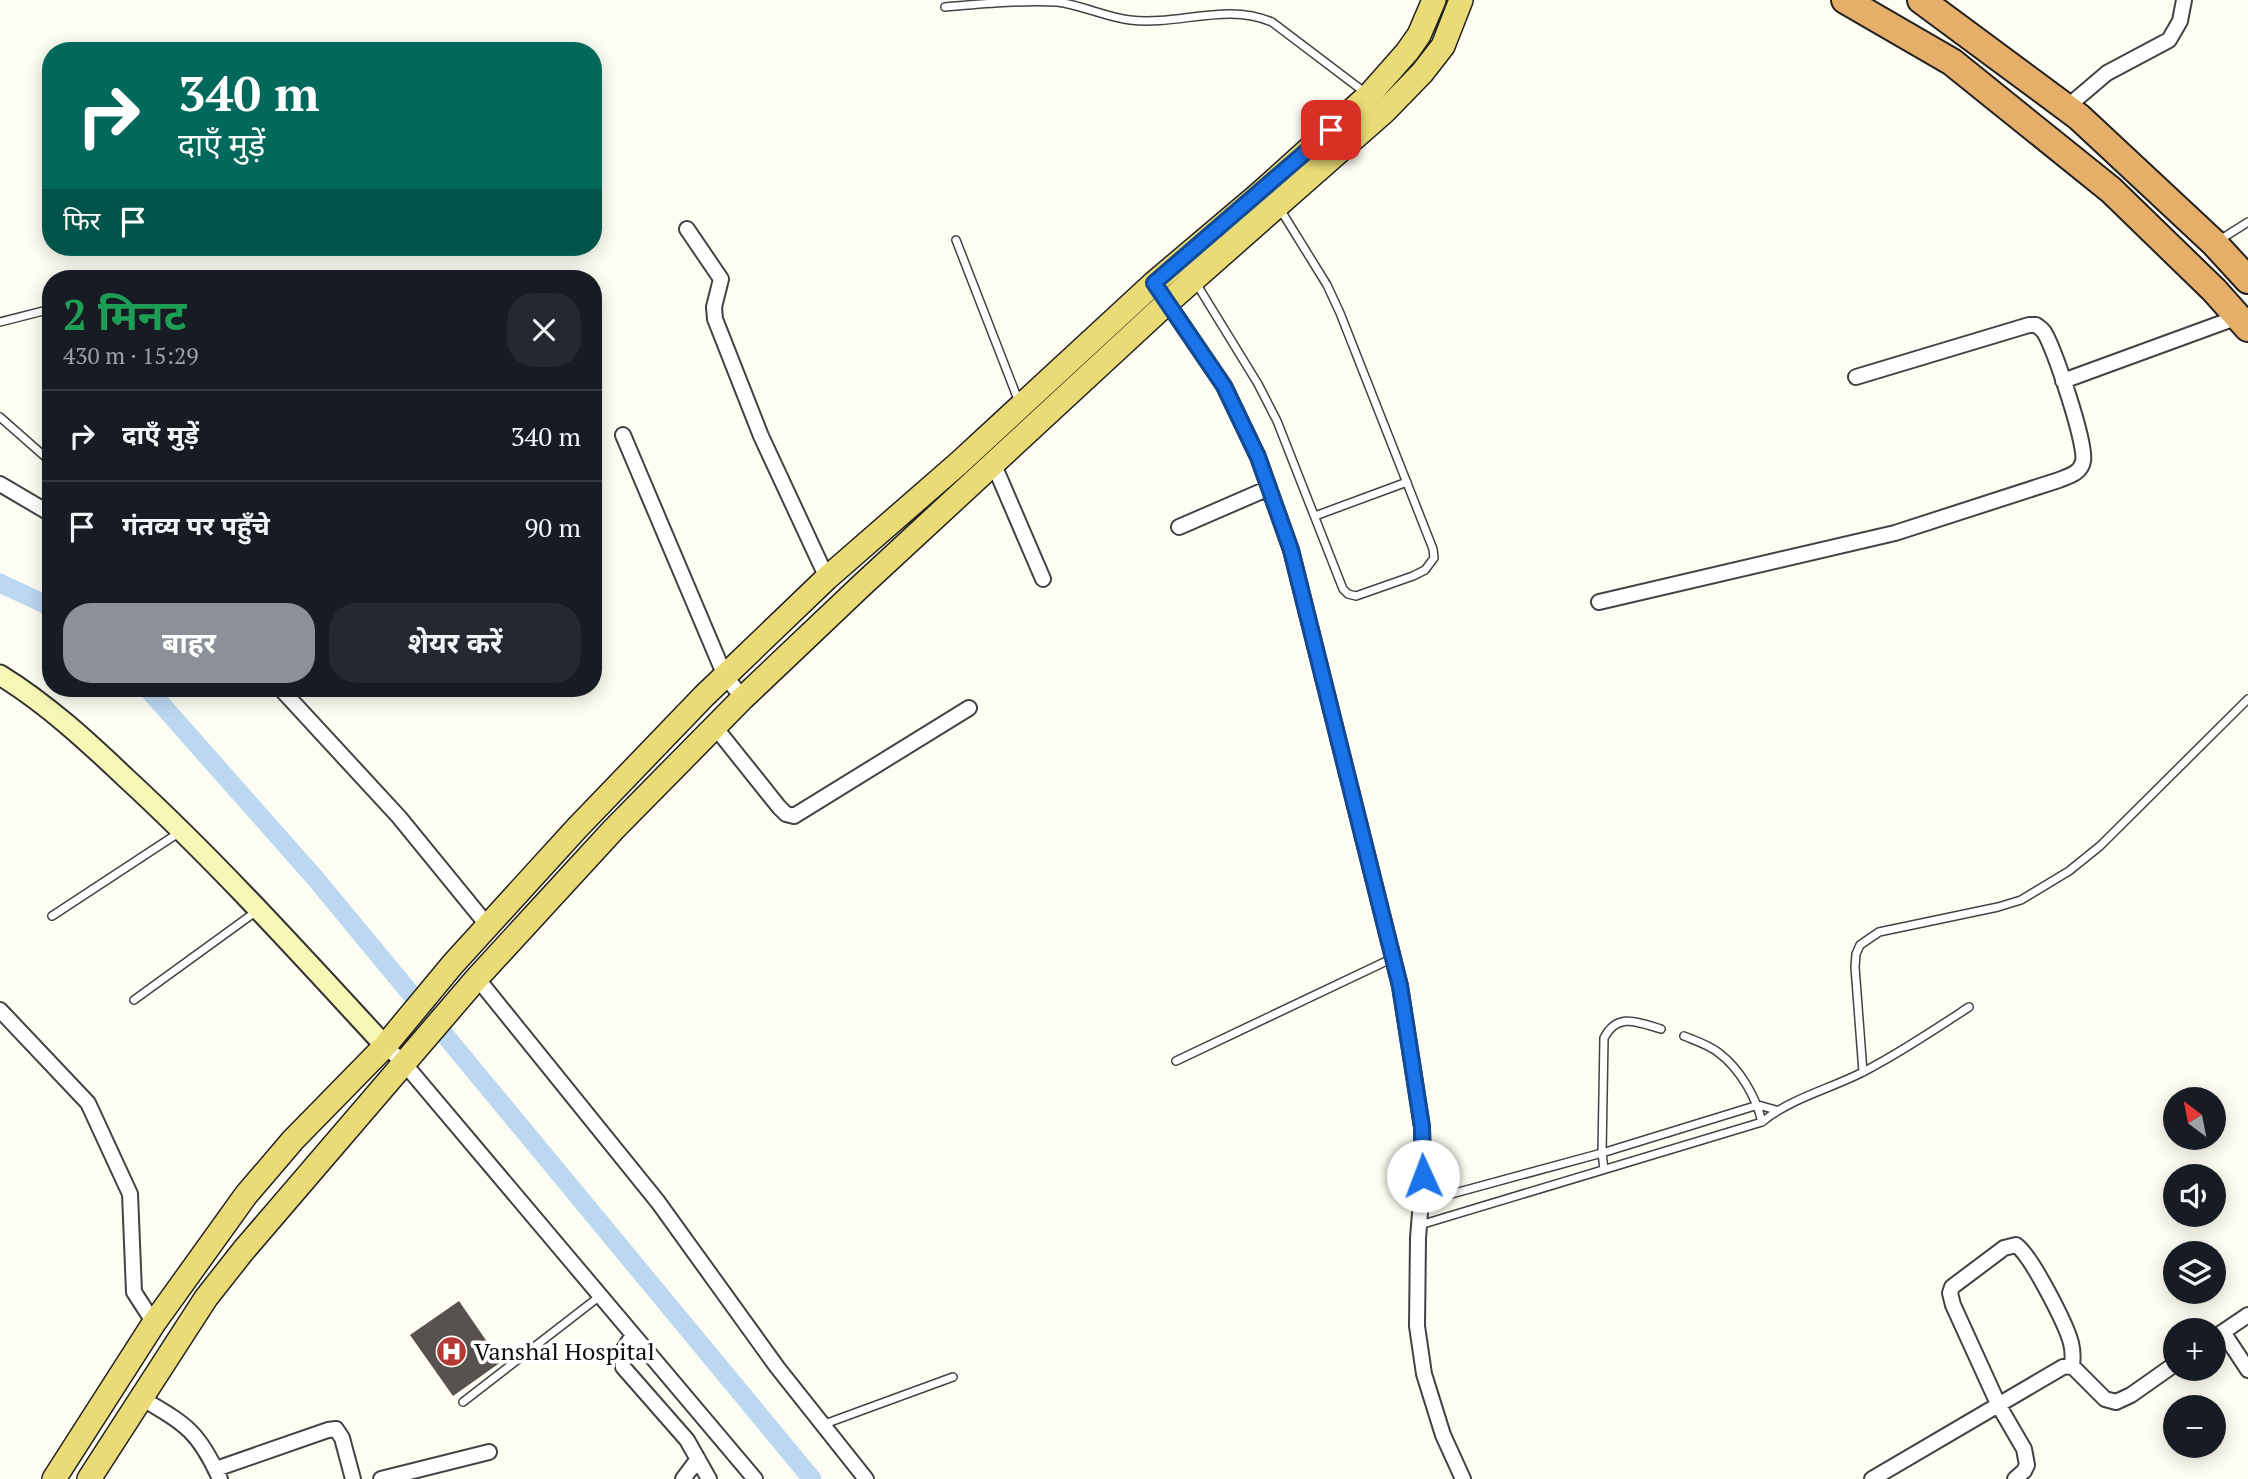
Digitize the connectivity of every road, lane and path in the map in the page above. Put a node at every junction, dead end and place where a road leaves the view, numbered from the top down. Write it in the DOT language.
graph roads {
  1 [pos="1434,0"];
  2 [pos="1461,0"];
  3 [pos="1845,0"];
  4 [pos="1922,0"];
  5 [pos="2184,0"];
  6 [pos="945,7"];
  7 [pos="1368,95"];
  8 [pos="2067,107"];
  9 [pos="1385,111"];
  10 [pos="1278,204"];
  11 [pos="2248,222"];
  12 [pos="687,229"];
  13 [pos="956,240"];
  14 [pos="2214,243"];
  15 [pos="2242,274"];
  16 [pos="1194,279"];
  17 [pos="1154,283"];
  18 [pos="2214,290"];
  19 [pos="1167,303"];
  20 [pos="42,311"];
  21 [pos="0,322"];
  22 [pos="2243,323"];
  23 [pos="1856,377"];
  24 [pos="2063,381"];
  25 [pos="1021,406"];
  26 [pos="0,417"];
  27 [pos="623,435"];
  28 [pos="42,454"];
  29 [pos="994,465"];
  30 [pos="1407,482"];
  31 [pos="0,484"];
  32 [pos="1269,488"];
  33 [pos="42,509"];
  34 [pos="1315,516"];
  35 [pos="1179,527"];
  36 [pos="827,578"];
  37 [pos="1043,579"];
  38 [pos="1600,602"];
  39 [pos="0,675"];
  40 [pos="726,676"];
  41 [pos="288,697"];
  42 [pos="743,698"];
  43 [pos="2248,699"];
  44 [pos="969,708"];
  45 [pos="715,727"];
  46 [pos="182,831"];
  47 [pos="258,910"];
  48 [pos="52,916"];
  49 [pos="488,926"];
  50 [pos="1393,958"];
  51 [pos="475,980"];
  52 [pos="134,1000"];
  53 [pos="1969,1007"];
  54 [pos="0,1010"];
  55 [pos="1661,1029"];
  56 [pos="1685,1036"];
  57 [pos="385,1046"];
  58 [pos="1176,1061"];
  59 [pos="403,1062"];
  60 [pos="1863,1072"];
  61 [pos="1758,1105"];
  62 [pos="1776,1110"];
  63 [pos="1762,1122"];
  64 [pos="1602,1153"];
  65 [pos="1604,1169"];
  66 [pos="1422,1202"];
  67 [pos="1420,1225"];
  68 [pos="600,1296"];
  69 [pos="2248,1315"];
  70 [pos="154,1323"];
  71 [pos="2226,1330"];
  72 [pos="633,1335"];
  73 [pos="2226,1343"];
  74 [pos="2072,1366"];
  75 [pos="2248,1370"];
  76 [pos="2163,1372"];
  77 [pos="953,1377"];
  78 [pos="141,1398"];
  79 [pos="463,1402"];
  80 [pos="1998,1406"];
  81 [pos="821,1425"];
  82 [pos="489,1452"];
  83 [pos="698,1459"];
  84 [pos="218,1474"];
  85 [pos="54,1479"];
  86 [pos="89,1479"];
  87 [pos="353,1479"];
  88 [pos="381,1479"];
  89 [pos="683,1479"];
  90 [pos="709,1479"];
  91 [pos="754,1479"];
  92 [pos="866,1479"];
  93 [pos="1463,1479"];
  94 [pos="1872,1479"];
  95 [pos="2015,1479"];
  1 -- 7 [label="main road"];
  2 -- 9 [label="main road"];
  3 -- 18 [label="highway"];
  4 -- 8 [label="highway"];
  5 -- 8 [label="street"];
  6 -- 7 [label="lane"];
  7 -- 9 [label="lane"];
  7 -- 17 [label="main road"];
  8 -- 14 [label="highway"];
  9 -- 10 [label="main road"];
  10 -- 16 [label="main road"];
  10 -- 30 [label="lane"];
  11 -- 14 [label="lane"];
  12 -- 36 [label="street"];
  13 -- 25 [label="lane"];
  14 -- 15 [label="highway"];
  15 -- 18 [label="highway"];
  16 -- 19 [label="main road"];
  16 -- 34 [label="lane"];
  17 -- 19 [label="street"];
  17 -- 25 [label="main road"];
  18 -- 22 [label="highway"];
  19 -- 29 [label="main road"];
  19 -- 32 [label="street"];
  20 -- 21 [label="lane"];
  22 -- 24 [label="street"];
  23 -- 24 [label="street"];
  24 -- 38 [label="street"];
  25 -- 36 [label="main road"];
  26 -- 28 [label="lane"];
  27 -- 40 [label="street"];
  29 -- 37 [label="street"];
  29 -- 42 [label="main road"];
  30 -- 34 [label="lane"];
  30 -- 34 [label="lane"];
  31 -- 33 [label="street"];
  32 -- 35 [label="street"];
  32 -- 50 [label="street"];
  36 -- 40 [label="main road"];
  39 -- 46 [label="street"];
  40 -- 42 [label="street"];
  40 -- 49 [label="main road"];
  41 -- 49 [label="street"];
  42 -- 45 [label="main road"];
  43 -- 60 [label="lane"];
  44 -- 45 [label="street"];
  45 -- 51 [label="main road"];
  46 -- 47 [label="street"];
  46 -- 48 [label="lane"];
  47 -- 52 [label="lane"];
  47 -- 57 [label="street"];
  49 -- 57 [label="main road"];
  50 -- 58 [label="lane"];
  50 -- 66 [label="street"];
  51 -- 59 [label="main road"];
  51 -- 81 [label="street"];
  53 -- 60 [label="lane"];
  54 -- 70 [label="street"];
  55 -- 64 [label="lane"];
  56 -- 61 [label="lane"];
  57 -- 59 [label="street"];
  57 -- 70 [label="main road"];
  59 -- 68 [label="street"];
  59 -- 78 [label="main road"];
  60 -- 62 [label="lane"];
  61 -- 62 [label="lane"];
  61 -- 63 [label="lane"];
  61 -- 64 [label="lane"];
  62 -- 63 [label="lane"];
  63 -- 65 [label="lane"];
  64 -- 65 [label="lane"];
  64 -- 66 [label="lane"];
  65 -- 67 [label="lane"];
  66 -- 67 [label="street"];
  67 -- 93 [label="street"];
  68 -- 72 [label="street"];
  68 -- 79 [label="lane"];
  69 -- 71 [label="street"];
  70 -- 85 [label="main road"];
  72 -- 83 [label="street"];
  72 -- 91 [label="street"];
  73 -- 75 [label="street"];
  74 -- 76 [label="street"];
  74 -- 80 [label="street"];
  74 -- 80 [label="street"];
  77 -- 81 [label="lane"];
  78 -- 84 [label="street"];
  78 -- 86 [label="main road"];
  80 -- 94 [label="street"];
  80 -- 95 [label="street"];
  81 -- 92 [label="street"];
  82 -- 88 [label="street"];
  83 -- 89 [label="street"];
  83 -- 90 [label="street"];
  84 -- 87 [label="street"];
}
